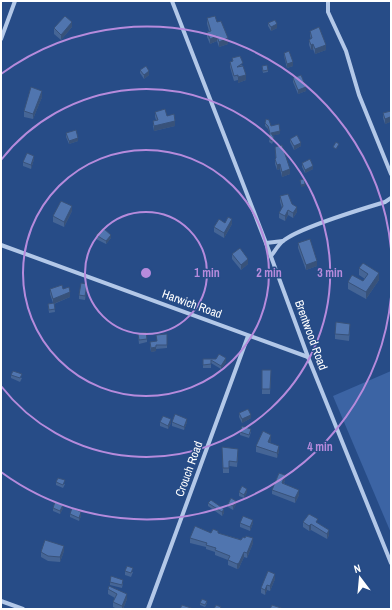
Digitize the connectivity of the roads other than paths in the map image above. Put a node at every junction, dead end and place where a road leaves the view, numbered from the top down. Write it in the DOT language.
graph roads {
  1 [pos="15,1"];
  2 [pos="172,1"];
  3 [pos="328,1"];
  4 [pos="1,39"];
  5 [pos="391,174"];
  6 [pos="391,198"];
  7 [pos="282,241"];
  8 [pos="266,242"];
  9 [pos="1,245"];
  10 [pos="271,256"];
  11 [pos="248,336"];
  12 [pos="308,357"];
  13 [pos="391,563"];
  14 [pos="1,601"];
  15 [pos="23,609"];
  16 [pos="148,609"];
  1 -- 4 [label="street"];
  2 -- 8 [label="street, Brentwood Road"];
  3 -- 5 [label="street"];
  6 -- 7 [label="street"];
  7 -- 8 [label="street"];
  7 -- 10 [label="street"];
  8 -- 10 [label="street, Brentwood Road"];
  9 -- 11 [label="street, Harwich Road"];
  10 -- 12 [label="street, Brentwood Road"];
  11 -- 12 [label="street, Harwich Road"];
  11 -- 16 [label="street, Crouch Road"];
  12 -- 13 [label="street, Brentwood Road"];
  14 -- 15 [label="street"];
}
